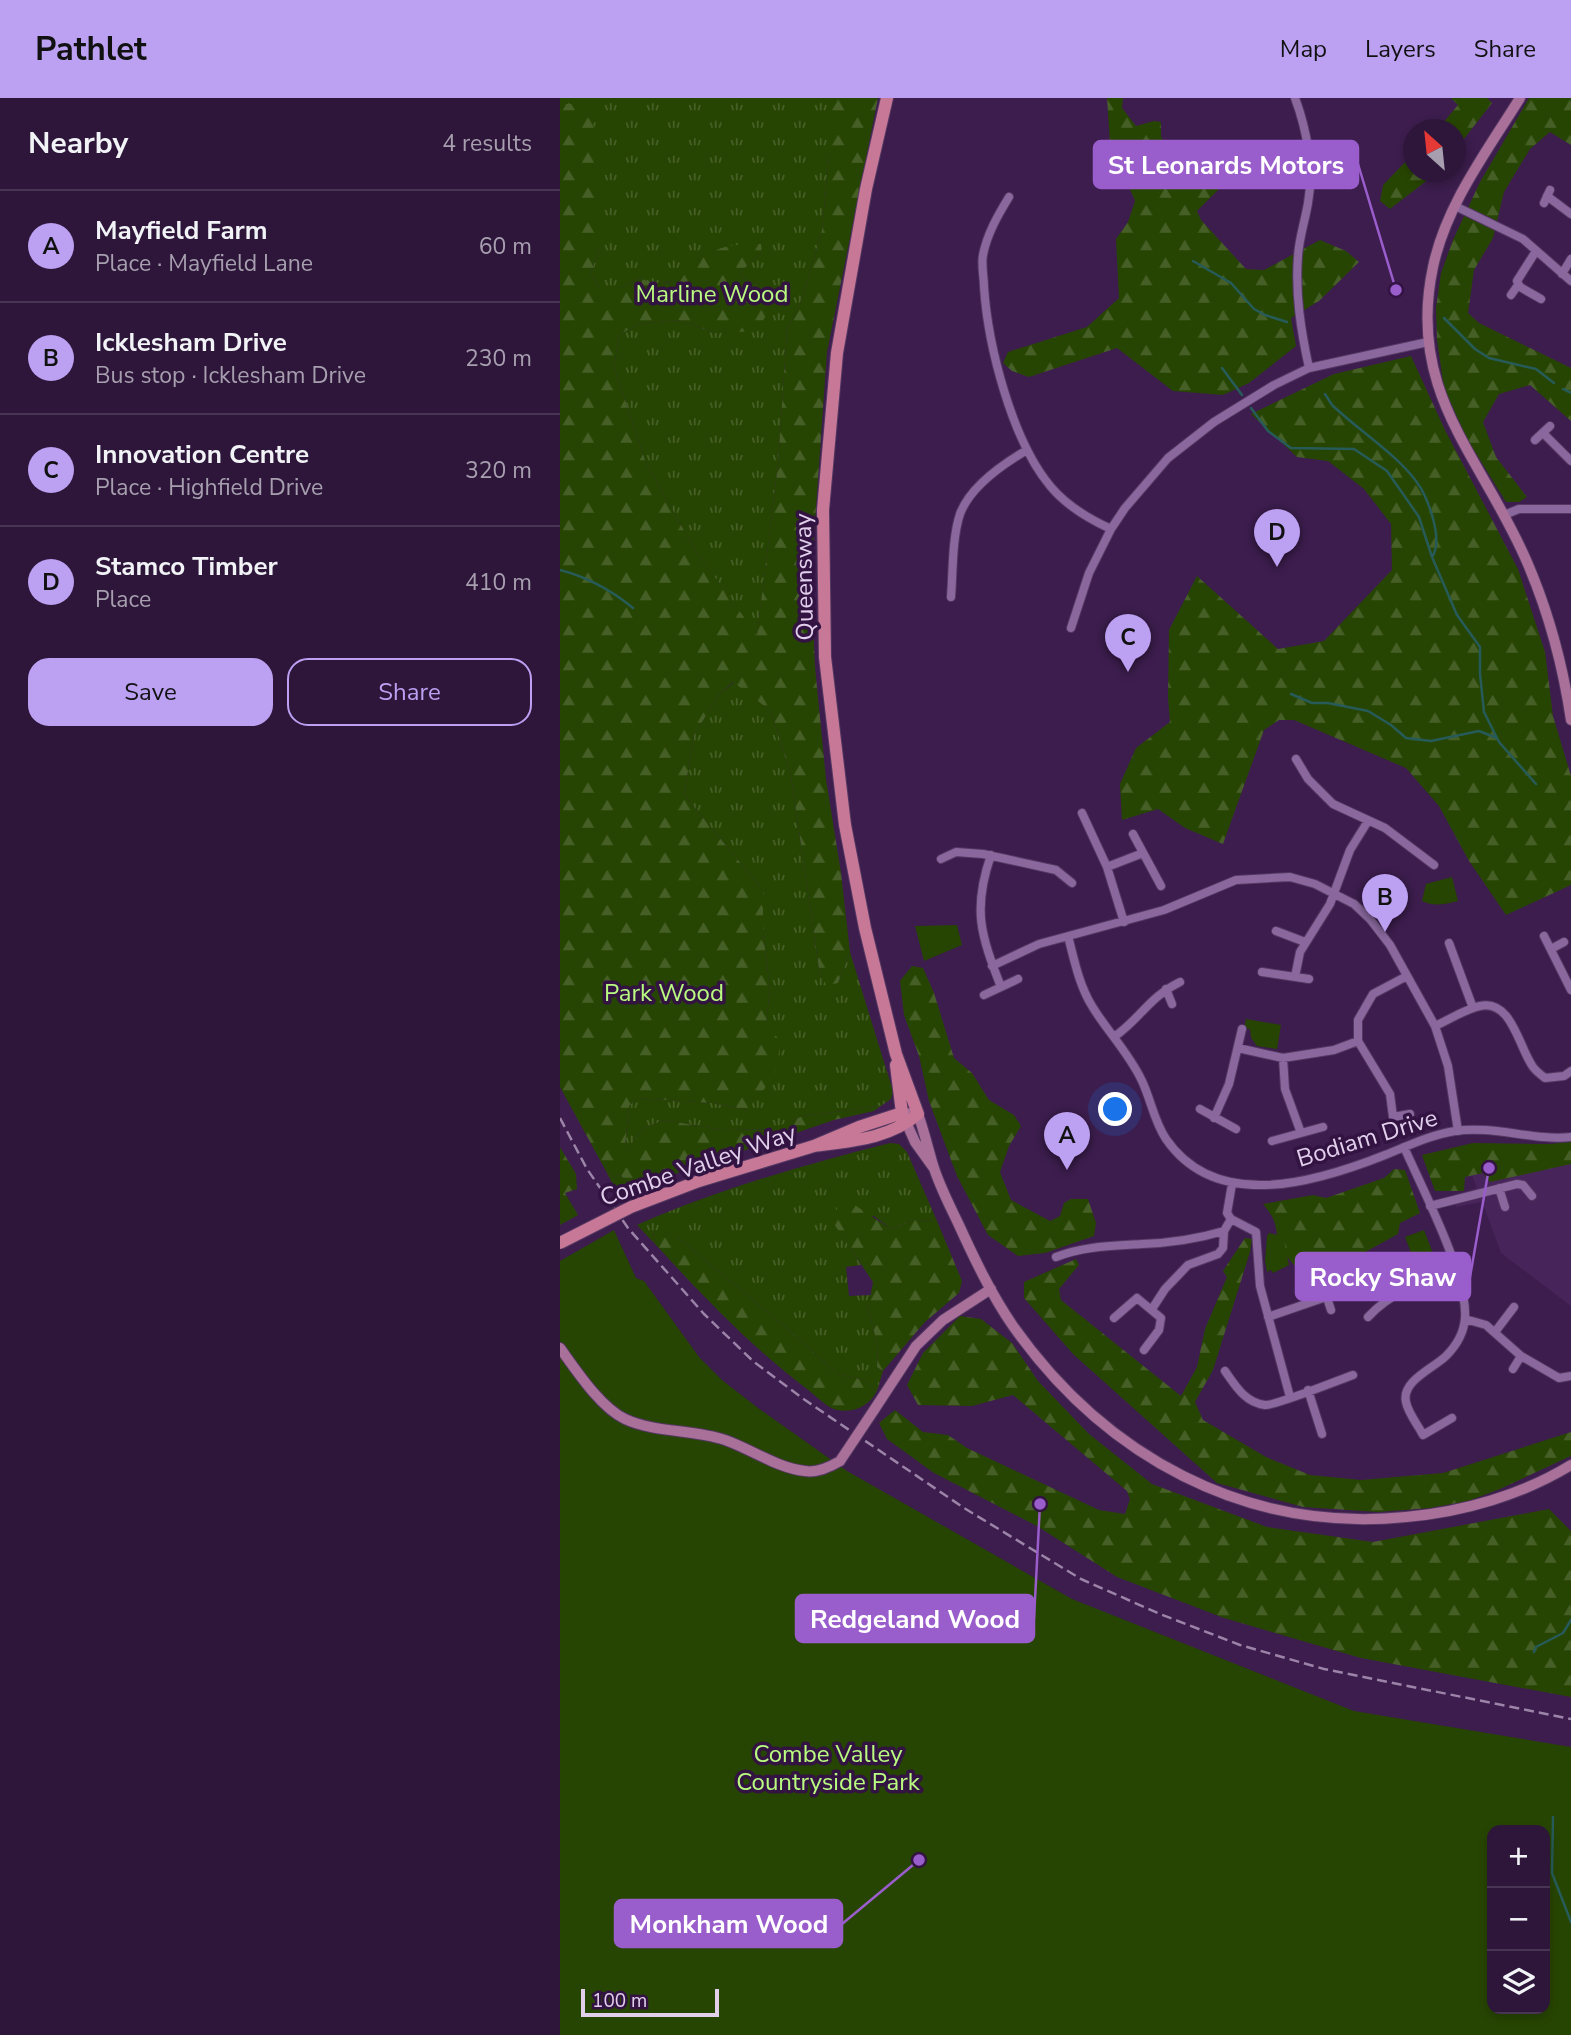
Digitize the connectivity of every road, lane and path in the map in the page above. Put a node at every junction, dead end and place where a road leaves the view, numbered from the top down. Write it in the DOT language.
graph roads {
  1 [pos="887,98"];
  2 [pos="1295,98"];
  3 [pos="1516,100"];
  4 [pos="1009,197"];
  5 [pos="1547,197"];
  6 [pos="1455,206"];
  7 [pos="1571,214"];
  8 [pos="1536,251"];
  9 [pos="1571,259"];
  10 [pos="1562,274"];
  11 [pos="1571,281"];
  12 [pos="1518,285"];
  13 [pos="1511,295"];
  14 [pos="1541,299"];
  15 [pos="1428,342"];
  16 [pos="1309,368"];
  17 [pos="1550,426"];
  18 [pos="1543,433"];
  19 [pos="1535,440"];
  20 [pos="1027,450"];
  21 [pos="1571,461"];
  22 [pos="1571,509"];
  23 [pos="1504,515"];
  24 [pos="1111,529"];
  25 [pos="951,597"];
  26 [pos="1071,628"];
  27 [pos="1571,720"];
  28 [pos="1296,758"];
  29 [pos="1082,813"];
  30 [pos="1368,821"];
  31 [pos="1133,834"];
  32 [pos="1143,853"];
  33 [pos="991,855"];
  34 [pos="941,859"];
  35 [pos="1434,865"];
  36 [pos="1107,867"];
  37 [pos="1161,880"];
  38 [pos="1072,883"];
  39 [pos="1334,894"];
  40 [pos="1124,922"];
  41 [pos="1276,931"];
  42 [pos="1068,936"];
  43 [pos="1544,936"];
  44 [pos="1305,942"];
  45 [pos="1449,943"];
  46 [pos="1564,943"];
  47 [pos="1551,949"];
  48 [pos="992,966"];
  49 [pos="1262,972"];
  50 [pos="1407,976"];
  51 [pos="1295,977"];
  52 [pos="1018,979"];
  53 [pos="1310,979"];
  54 [pos="1180,982"];
  55 [pos="1001,987"];
  56 [pos="1166,989"];
  57 [pos="1571,990"];
  58 [pos="984,995"];
  59 [pos="1172,1004"];
  60 [pos="1473,1008"];
  61 [pos="1435,1026"];
  62 [pos="1242,1029"];
  63 [pos="1114,1037"];
  64 [pos="1358,1041"];
  65 [pos="1238,1048"];
  66 [pos="896,1054"];
  67 [pos="1283,1058"];
  68 [pos="1571,1071"];
  69 [pos="1199,1109"];
  70 [pos="918,1114"];
  71 [pos="1410,1114"];
  72 [pos="1214,1118"];
  73 [pos="904,1119"];
  74 [pos="1323,1127"];
  75 [pos="1236,1129"];
  76 [pos="1458,1130"];
  77 [pos="1301,1133"];
  78 [pos="1571,1137"];
  79 [pos="1272,1141"];
  80 [pos="1404,1147"];
  81 [pos="933,1167"];
  82 [pos="1232,1184"];
  83 [pos="1499,1188"];
  84 [pos="1532,1196"];
  85 [pos="1430,1206"];
  86 [pos="1504,1207"];
  87 [pos="1231,1219"];
  88 [pos="1224,1231"];
  89 [pos="560,1243"];
  90 [pos="1056,1257"];
  91 [pos="1456,1268"];
  92 [pos="1323,1286"];
  93 [pos="990,1289"];
  94 [pos="1328,1296"];
  95 [pos="1514,1307"];
  96 [pos="1152,1309"];
  97 [pos="1331,1310"];
  98 [pos="1268,1317"];
  99 [pos="1368,1317"];
  100 [pos="1114,1318"];
  101 [pos="1465,1319"];
  102 [pos="1495,1332"];
  103 [pos="560,1348"];
  104 [pos="1144,1350"];
  105 [pos="1521,1356"];
  106 [pos="1513,1369"];
  107 [pos="1225,1371"];
  108 [pos="1353,1375"];
  109 [pos="1568,1378"];
  110 [pos="1308,1390"];
  111 [pos="1290,1397"];
  112 [pos="1452,1418"];
  113 [pos="1322,1434"];
  114 [pos="1571,1465"];
  1 -- 66 [label="main road, Queensway"];
  2 -- 16 [label="street"];
  3 -- 6 [label="street"];
  4 -- 20 [label="street"];
  5 -- 7 [label="street"];
  6 -- 8 [label="street"];
  6 -- 15 [label="street"];
  8 -- 10 [label="street"];
  8 -- 12 [label="street"];
  9 -- 10 [label="street"];
  10 -- 11 [label="street"];
  12 -- 13 [label="street"];
  12 -- 14 [label="street"];
  15 -- 16 [label="street"];
  15 -- 23 [label="street"];
  16 -- 24 [label="street"];
  17 -- 18 [label="street"];
  18 -- 19 [label="street"];
  18 -- 21 [label="street"];
  20 -- 24 [label="street"];
  20 -- 25 [label="street"];
  22 -- 23 [label="street"];
  23 -- 27 [label="street"];
  24 -- 26 [label="street"];
  28 -- 30 [label="street"];
  29 -- 36 [label="street"];
  30 -- 35 [label="street"];
  30 -- 39 [label="street"];
  31 -- 32 [label="street"];
  32 -- 36 [label="street"];
  32 -- 37 [label="street"];
  33 -- 34 [label="street"];
  33 -- 38 [label="street"];
  33 -- 48 [label="street"];
  36 -- 40 [label="street"];
  39 -- 40 [label="street"];
  39 -- 44 [label="street"];
  39 -- 50 [label="street"];
  40 -- 42 [label="street"];
  41 -- 44 [label="street"];
  42 -- 48 [label="street"];
  42 -- 63 [label="street, Bodiam Drive"];
  43 -- 47 [label="street"];
  44 -- 51 [label="street"];
  45 -- 60 [label="street"];
  46 -- 47 [label="street"];
  47 -- 57 [label="street"];
  48 -- 55 [label="street"];
  49 -- 51 [label="street"];
  50 -- 61 [label="street"];
  50 -- 64 [label="street"];
  51 -- 53 [label="street"];
  52 -- 55 [label="street"];
  54 -- 56 [label="street"];
  55 -- 58 [label="street"];
  56 -- 59 [label="street"];
  56 -- 63 [label="street"];
  60 -- 61 [label="street"];
  60 -- 68 [label="street"];
  61 -- 76 [label="street"];
  62 -- 65 [label="street"];
  63 -- 82 [label="street, Bodiam Drive"];
  64 -- 67 [label="street"];
  64 -- 71 [label="street"];
  65 -- 67 [label="street"];
  65 -- 72 [label="street"];
  66 -- 70 [label="main road, Queensway"];
  66 -- 73 [label="main road, Queensway"];
  67 -- 77 [label="street"];
  69 -- 72 [label="street"];
  70 -- 73 [label="main road, Combe Valley Way"];
  70 -- 81 [label="street, Queensway"];
  72 -- 75 [label="street"];
  73 -- 81 [label="street, Queensway"];
  73 -- 89 [label="main road, Combe Valley Way, bridge"];
  74 -- 77 [label="street"];
  76 -- 78 [label="street, Bodiam Drive"];
  76 -- 80 [label="street, Bodiam Drive"];
  77 -- 79 [label="street"];
  80 -- 82 [label="street, Bodiam Drive"];
  80 -- 85 [label="street"];
  81 -- 93 [label="street, Queensway"];
  82 -- 87 [label="street"];
  83 -- 84 [label="street"];
  83 -- 85 [label="street"];
  83 -- 86 [label="street"];
  85 -- 91 [label="street"];
  87 -- 88 [label="street"];
  87 -- 98 [label="street"];
  88 -- 90 [label="street"];
  88 -- 96 [label="street"];
  91 -- 99 [label="street"];
  91 -- 101 [label="street"];
  92 -- 94 [label="street"];
  93 -- 103 [label="street, bridge"];
  93 -- 114 [label="street, Queensway"];
  94 -- 97 [label="street"];
  94 -- 98 [label="street"];
  95 -- 102 [label="street"];
  96 -- 100 [label="street"];
  96 -- 104 [label="street"];
  98 -- 111 [label="street"];
  101 -- 102 [label="street"];
  101 -- 112 [label="street"];
  102 -- 105 [label="street"];
  105 -- 106 [label="street"];
  105 -- 109 [label="street"];
  107 -- 111 [label="street"];
  108 -- 110 [label="street"];
  110 -- 111 [label="street"];
  110 -- 113 [label="street"];
}
